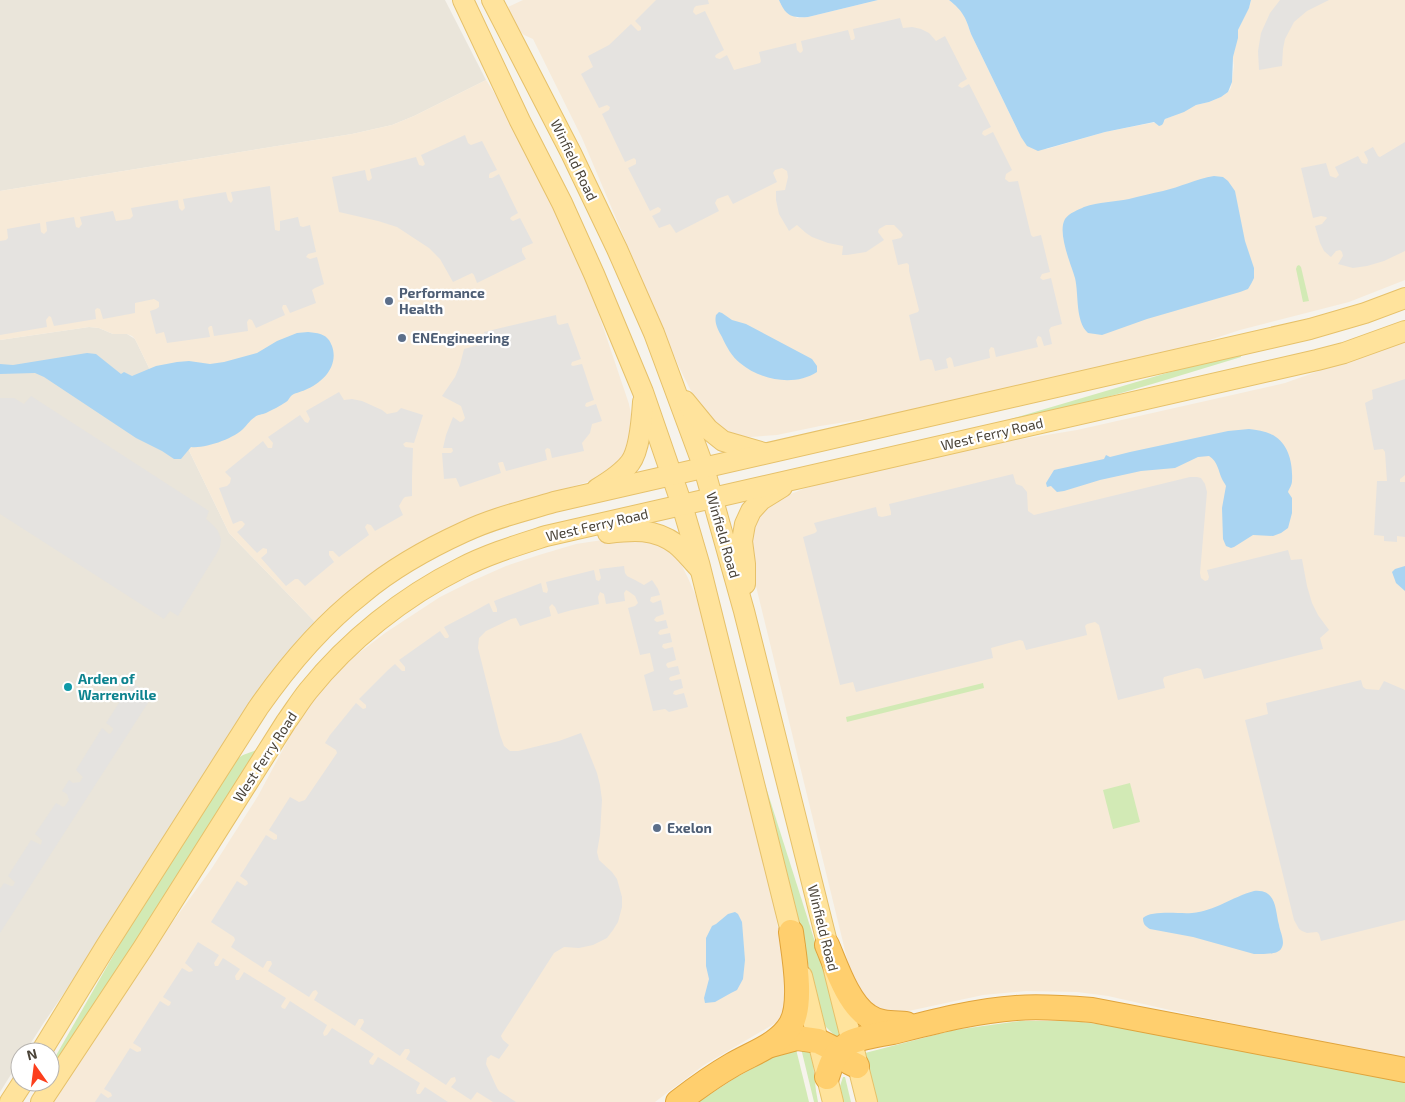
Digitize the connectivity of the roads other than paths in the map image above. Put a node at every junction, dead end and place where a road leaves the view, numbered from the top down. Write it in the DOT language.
graph roads {
  1 [pos="463,0"];
  2 [pos="492,0"];
  3 [pos="1405,298"];
  4 [pos="1405,331"];
  5 [pos="676,391"];
  6 [pos="643,392"];
  7 [pos="766,454"];
  8 [pos="704,468"];
  9 [pos="672,475"];
  10 [pos="793,480"];
  11 [pos="590,494"];
  12 [pos="713,498"];
  13 [pos="682,505"];
  14 [pos="546,536"];
  15 [pos="701,570"];
  16 [pos="744,610"];
  17 [pos="791,932"];
  18 [pos="827,945"];
  19 [pos="935,1021"];
  20 [pos="47,1042"];
  21 [pos="769,1045"];
  22 [pos="836,1045"];
  23 [pos="858,1066"];
  24 [pos="1405,1070"];
  25 [pos="828,1077"];
  26 [pos="41,1102"];
  27 [pos="678,1102"];
  28 [pos="833,1102"];
  29 [pos="866,1102"];
  1 -- 6 [label="main road"];
  2 -- 5 [label="main road, Winfield Road"];
  3 -- 7 [label="main road"];
  4 -- 10 [label="main road, West Ferry Road"];
  5 -- 7 [label="main road"];
  5 -- 8 [label="main road, Winfield Road"];
  6 -- 9 [label="main road"];
  6 -- 11 [label="main road"];
  7 -- 8 [label="main road"];
  8 -- 9 [label="main road"];
  8 -- 12 [label="main road, Winfield Road"];
  9 -- 11 [label="main road"];
  9 -- 13 [label="main road"];
  10 -- 12 [label="main road, West Ferry Road"];
  10 -- 16 [label="main road"];
  11 -- 20 [label="main road"];
  12 -- 13 [label="main road, West Ferry Road"];
  12 -- 16 [label="main road, Winfield Road"];
  13 -- 14 [label="main road, West Ferry Road"];
  13 -- 15 [label="main road"];
  14 -- 15 [label="main road"];
  14 -- 26 [label="main road, West Ferry Road"];
  15 -- 17 [label="main road"];
  16 -- 18 [label="main road, Winfield Road"];
  17 -- 21 [label="highway"];
  17 -- 22 [label="main road"];
  18 -- 19 [label="highway"];
  18 -- 22 [label="main road, Winfield Road"];
  19 -- 22 [label="highway"];
  19 -- 24 [label="highway"];
  21 -- 22 [label="highway"];
  21 -- 27 [label="highway"];
  22 -- 23 [label="highway"];
  22 -- 25 [label="highway"];
  23 -- 29 [label="main road"];
  25 -- 28 [label="main road"];
}
